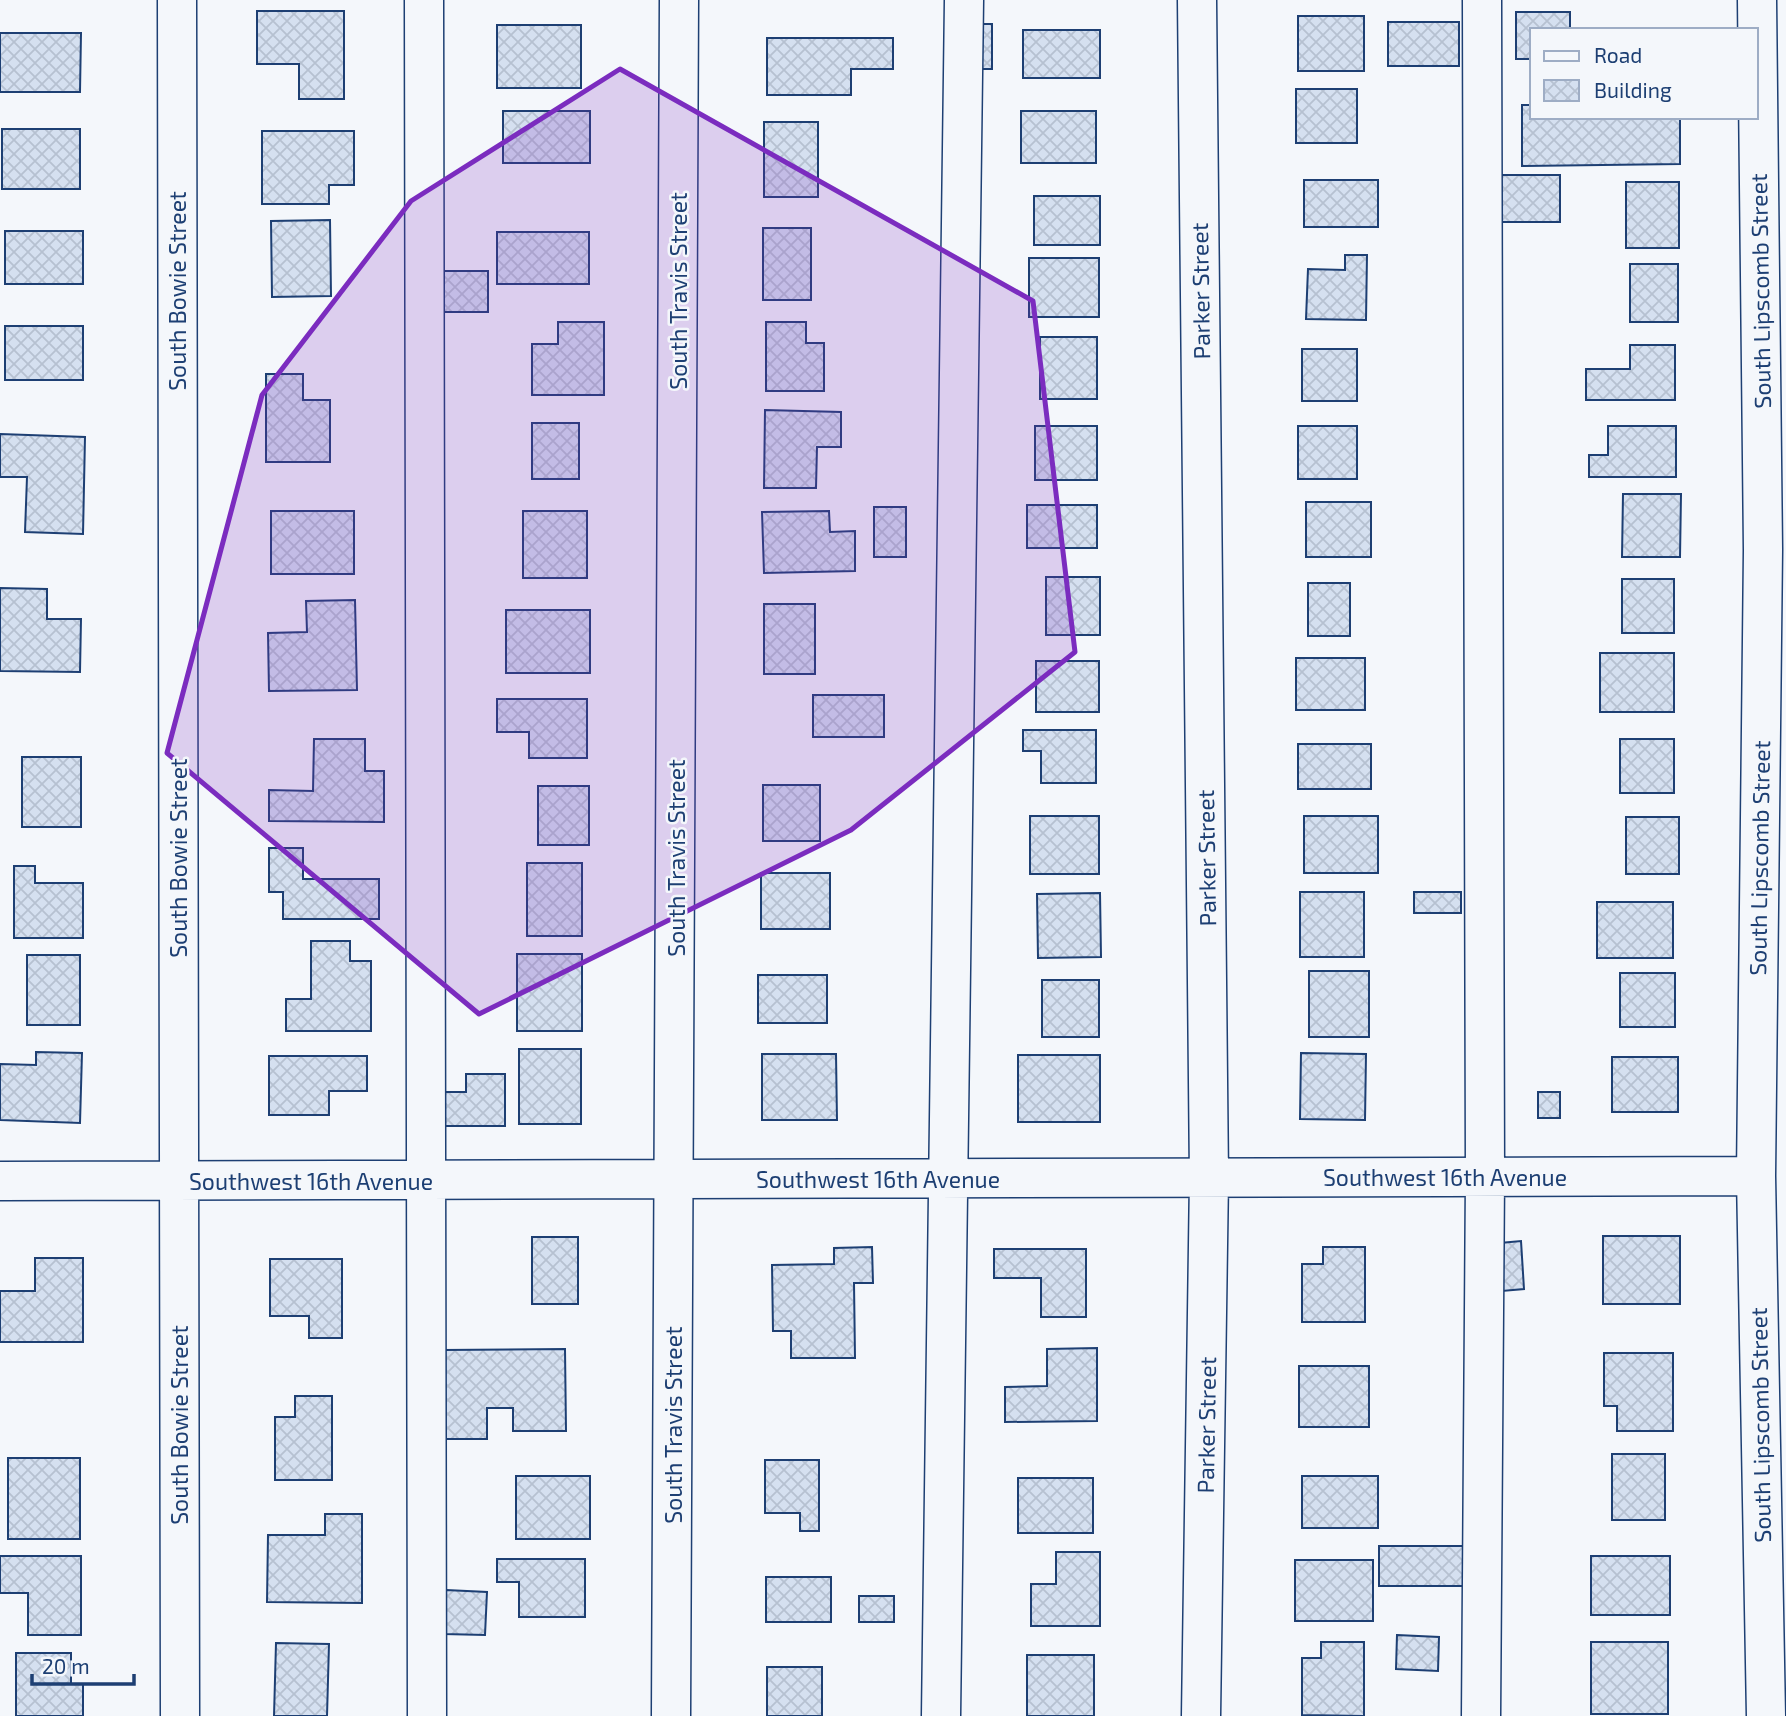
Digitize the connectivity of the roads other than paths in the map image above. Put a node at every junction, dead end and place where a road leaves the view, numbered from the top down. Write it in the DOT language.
graph roads {
  1 [pos="177,0"];
  2 [pos="424,0"];
  3 [pos="679,0"];
  4 [pos="964,0"];
  5 [pos="1197,0"];
  6 [pos="1482,0"];
  7 [pos="1758,0"];
  8 [pos="1774,549"];
  9 [pos="1485,1177"];
  10 [pos="1756,1177"];
  11 [pos="1209,1178"];
  12 [pos="674,1179"];
  13 [pos="950,1179"];
  14 [pos="427,1180"];
  15 [pos="0,1181"];
  16 [pos="179,1181"];
  17 [pos="180,1716"];
  18 [pos="427,1716"];
  19 [pos="671,1716"];
  20 [pos="941,1716"];
  21 [pos="1201,1716"];
  22 [pos="1481,1716"];
  23 [pos="1766,1716"];
  1 -- 16 [label="street, South Bowie Street"];
  2 -- 14 [label="street"];
  3 -- 12 [label="street, South Travis Street"];
  4 -- 13 [label="street"];
  5 -- 11 [label="street, Parker Street"];
  6 -- 9 [label="street"];
  7 -- 8 [label="street, South Lipscomb Street"];
  8 -- 10 [label="street, South Lipscomb Street"];
  9 -- 10 [label="street, Southwest 16th Avenue"];
  9 -- 11 [label="street, Southwest 16th Avenue"];
  9 -- 22 [label="street"];
  10 -- 23 [label="street, South Lipscomb Street"];
  11 -- 13 [label="street, Southwest 16th Avenue"];
  11 -- 21 [label="street, Parker Street"];
  12 -- 13 [label="street, Southwest 16th Avenue"];
  12 -- 14 [label="street, Southwest 16th Avenue"];
  12 -- 19 [label="street, South Travis Street"];
  13 -- 20 [label="street"];
  14 -- 16 [label="street, Southwest 16th Avenue"];
  14 -- 18 [label="street"];
  15 -- 16 [label="street, Southwest 16th Avenue"];
  16 -- 17 [label="street, South Bowie Street"];
}
